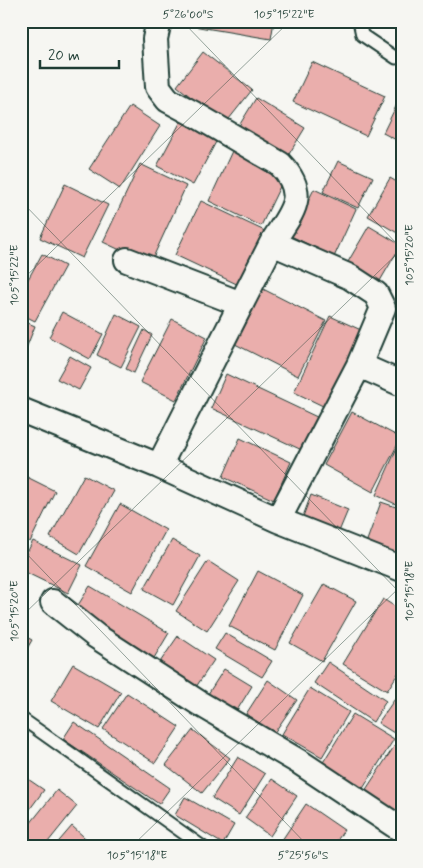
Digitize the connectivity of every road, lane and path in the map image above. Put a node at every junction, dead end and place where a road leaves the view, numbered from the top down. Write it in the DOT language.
graph roads {
  1 [pos="159,21"];
  2 [pos="359,21"];
  3 [pos="396,58"];
  4 [pos="272,243"];
  5 [pos="127,260"];
  6 [pos="241,304"];
  7 [pos="359,364"];
  8 [pos="402,384"];
  9 [pos="21,410"];
  10 [pos="160,466"];
  11 [pos="278,520"];
  12 [pos="402,569"];
  13 [pos="52,602"];
  14 [pos="21,718"];
  15 [pos="402,830"];
  16 [pos="203,847"];
  1 -- 4 [label="street"];
  2 -- 3 [label="lane"];
  4 -- 6 [label="street"];
  4 -- 7 [label="street"];
  5 -- 6 [label="street"];
  6 -- 10 [label="street"];
  7 -- 8 [label="street"];
  7 -- 11 [label="street"];
  9 -- 10 [label="street"];
  10 -- 11 [label="street"];
  11 -- 12 [label="street"];
  13 -- 15 [label="street"];
  14 -- 16 [label="lane"];
}
